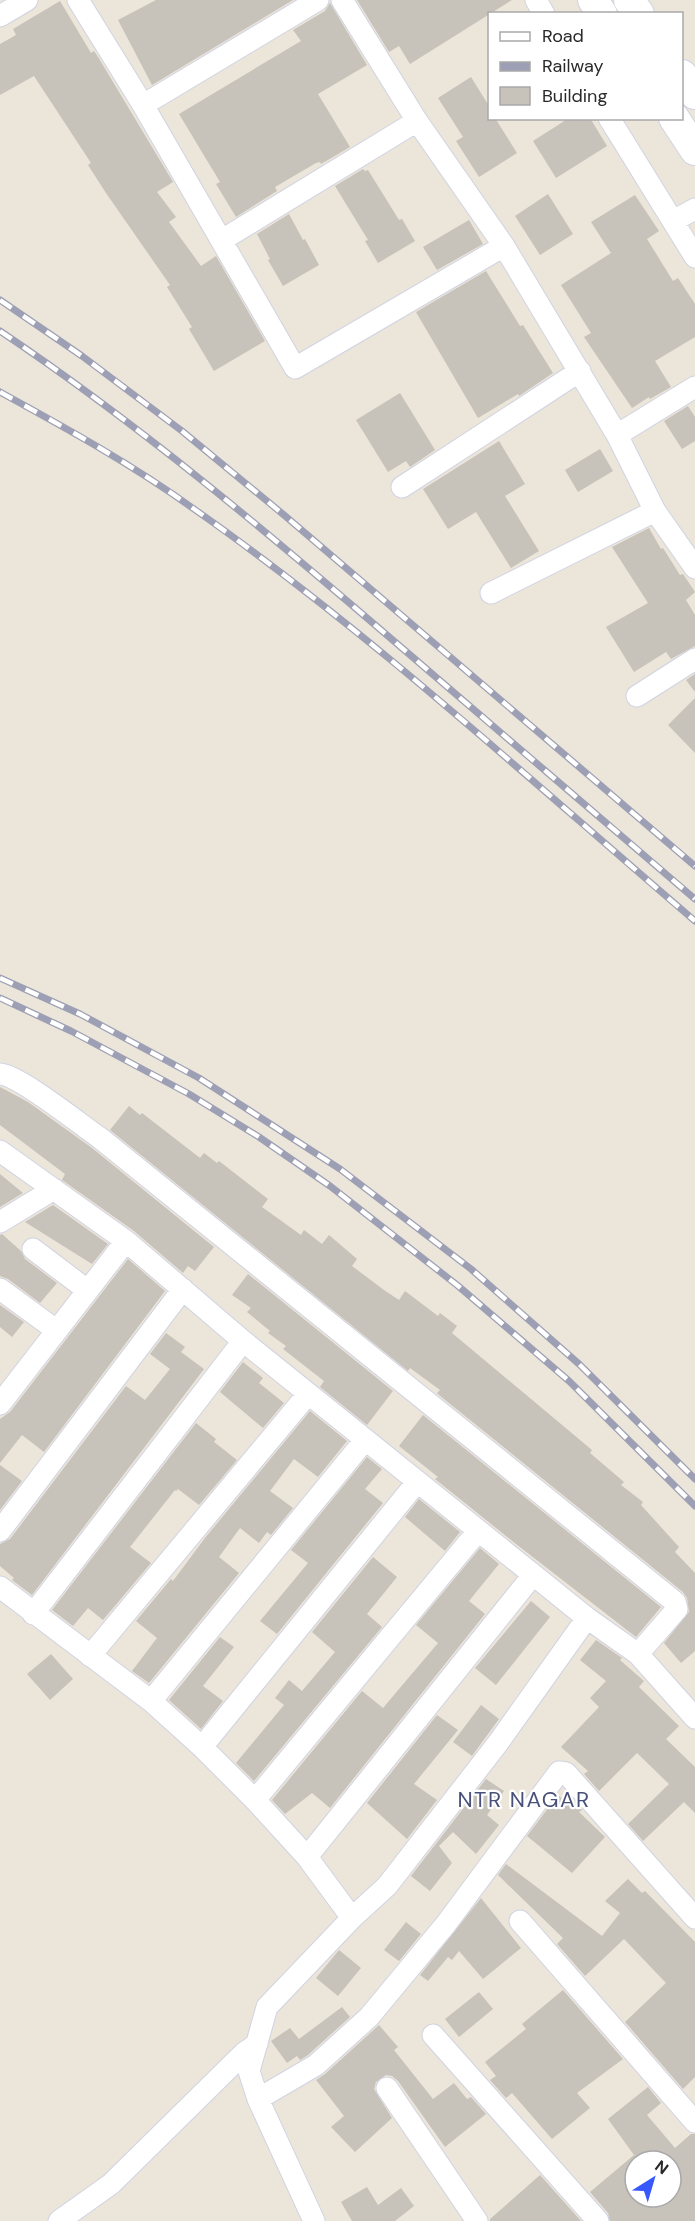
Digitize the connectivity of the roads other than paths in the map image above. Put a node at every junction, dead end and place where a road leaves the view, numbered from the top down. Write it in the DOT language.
graph roads {
  1 [pos="27,0"];
  2 [pos="78,0"];
  3 [pos="318,0"];
  4 [pos="342,0"];
  5 [pos="0,16"];
  6 [pos="683,78"];
  7 [pos="695,94"];
  8 [pos="143,105"];
  9 [pos="610,120"];
  10 [pos="675,120"];
  11 [pos="417,121"];
  12 [pos="695,150"];
  13 [pos="695,209"];
  14 [pos="673,221"];
  15 [pos="222,240"];
  16 [pos="504,246"];
  17 [pos="695,257"];
  18 [pos="580,371"];
  19 [pos="695,387"];
  20 [pos="617,435"];
  21 [pos="402,487"];
  22 [pos="655,512"];
  23 [pos="695,568"];
  24 [pos="491,593"];
  25 [pos="695,659"];
  26 [pos="638,696"];
  27 [pos="0,1074"];
  28 [pos="0,1151"];
  29 [pos="54,1189"];
  30 [pos="0,1222"];
  31 [pos="126,1241"];
  32 [pos="33,1249"];
  33 [pos="0,1289"];
  34 [pos="183,1289"];
  35 [pos="87,1290"];
  36 [pos="56,1330"];
  37 [pos="243,1341"];
  38 [pos="7,1379"];
  39 [pos="308,1394"];
  40 [pos="0,1404"];
  41 [pos="365,1440"];
  42 [pos="417,1482"];
  43 [pos="0,1531"];
  44 [pos="478,1531"];
  45 [pos="533,1575"];
  46 [pos="0,1587"];
  47 [pos="33,1614"];
  48 [pos="587,1618"];
  49 [pos="638,1654"];
  50 [pos="90,1656"];
  51 [pos="151,1701"];
  52 [pos="695,1718"];
  53 [pos="202,1748"];
  54 [pos="255,1800"];
  55 [pos="307,1857"];
  56 [pos="352,1918"];
  57 [pos="695,1918"];
  58 [pos="520,1921"];
  59 [pos="433,2035"];
  60 [pos="257,2044"];
  61 [pos="387,2088"];
  62 [pos="258,2099"];
  63 [pos="695,2122"];
  64 [pos="59,2221"];
  65 [pos="314,2221"];
  66 [pos="477,2221"];
  67 [pos="598,2221"];
  1 -- 5 [label="street"];
  2 -- 8 [label="street"];
  3 -- 8 [label="street"];
  4 -- 11 [label="street"];
  6 -- 7 [label="main road"];
  8 -- 15 [label="street"];
  9 -- 14 [label="street"];
  10 -- 12 [label="main road"];
  11 -- 15 [label="street"];
  11 -- 16 [label="street"];
  13 -- 14 [label="street"];
  14 -- 17 [label="street"];
  15 -- 16 [label="street"];
  16 -- 18 [label="street"];
  18 -- 20 [label="street"];
  18 -- 21 [label="street"];
  19 -- 20 [label="street"];
  20 -- 22 [label="street"];
  22 -- 23 [label="street"];
  22 -- 24 [label="street"];
  25 -- 26 [label="street"];
  27 -- 49 [label="street"];
  28 -- 29 [label="street"];
  29 -- 30 [label="street"];
  29 -- 31 [label="street"];
  31 -- 34 [label="street"];
  31 -- 35 [label="street"];
  32 -- 35 [label="street"];
  33 -- 36 [label="street"];
  34 -- 37 [label="street"];
  34 -- 43 [label="street"];
  35 -- 36 [label="street"];
  36 -- 38 [label="street"];
  37 -- 39 [label="street"];
  37 -- 47 [label="street"];
  38 -- 40 [label="street"];
  39 -- 41 [label="street"];
  39 -- 50 [label="street"];
  41 -- 42 [label="street"];
  41 -- 51 [label="street"];
  42 -- 44 [label="street"];
  42 -- 53 [label="street"];
  44 -- 45 [label="street"];
  44 -- 54 [label="street"];
  45 -- 48 [label="street"];
  45 -- 55 [label="street"];
  46 -- 47 [label="street"];
  47 -- 50 [label="street"];
  48 -- 49 [label="street"];
  48 -- 56 [label="street"];
  49 -- 52 [label="street"];
  50 -- 51 [label="street"];
  51 -- 53 [label="street"];
  53 -- 54 [label="street"];
  54 -- 55 [label="street"];
  55 -- 56 [label="street"];
  56 -- 60 [label="street"];
  57 -- 62 [label="street"];
  58 -- 63 [label="street"];
  59 -- 67 [label="street"];
  60 -- 62 [label="street"];
  60 -- 64 [label="street"];
  61 -- 66 [label="street"];
  62 -- 65 [label="street"];
}
